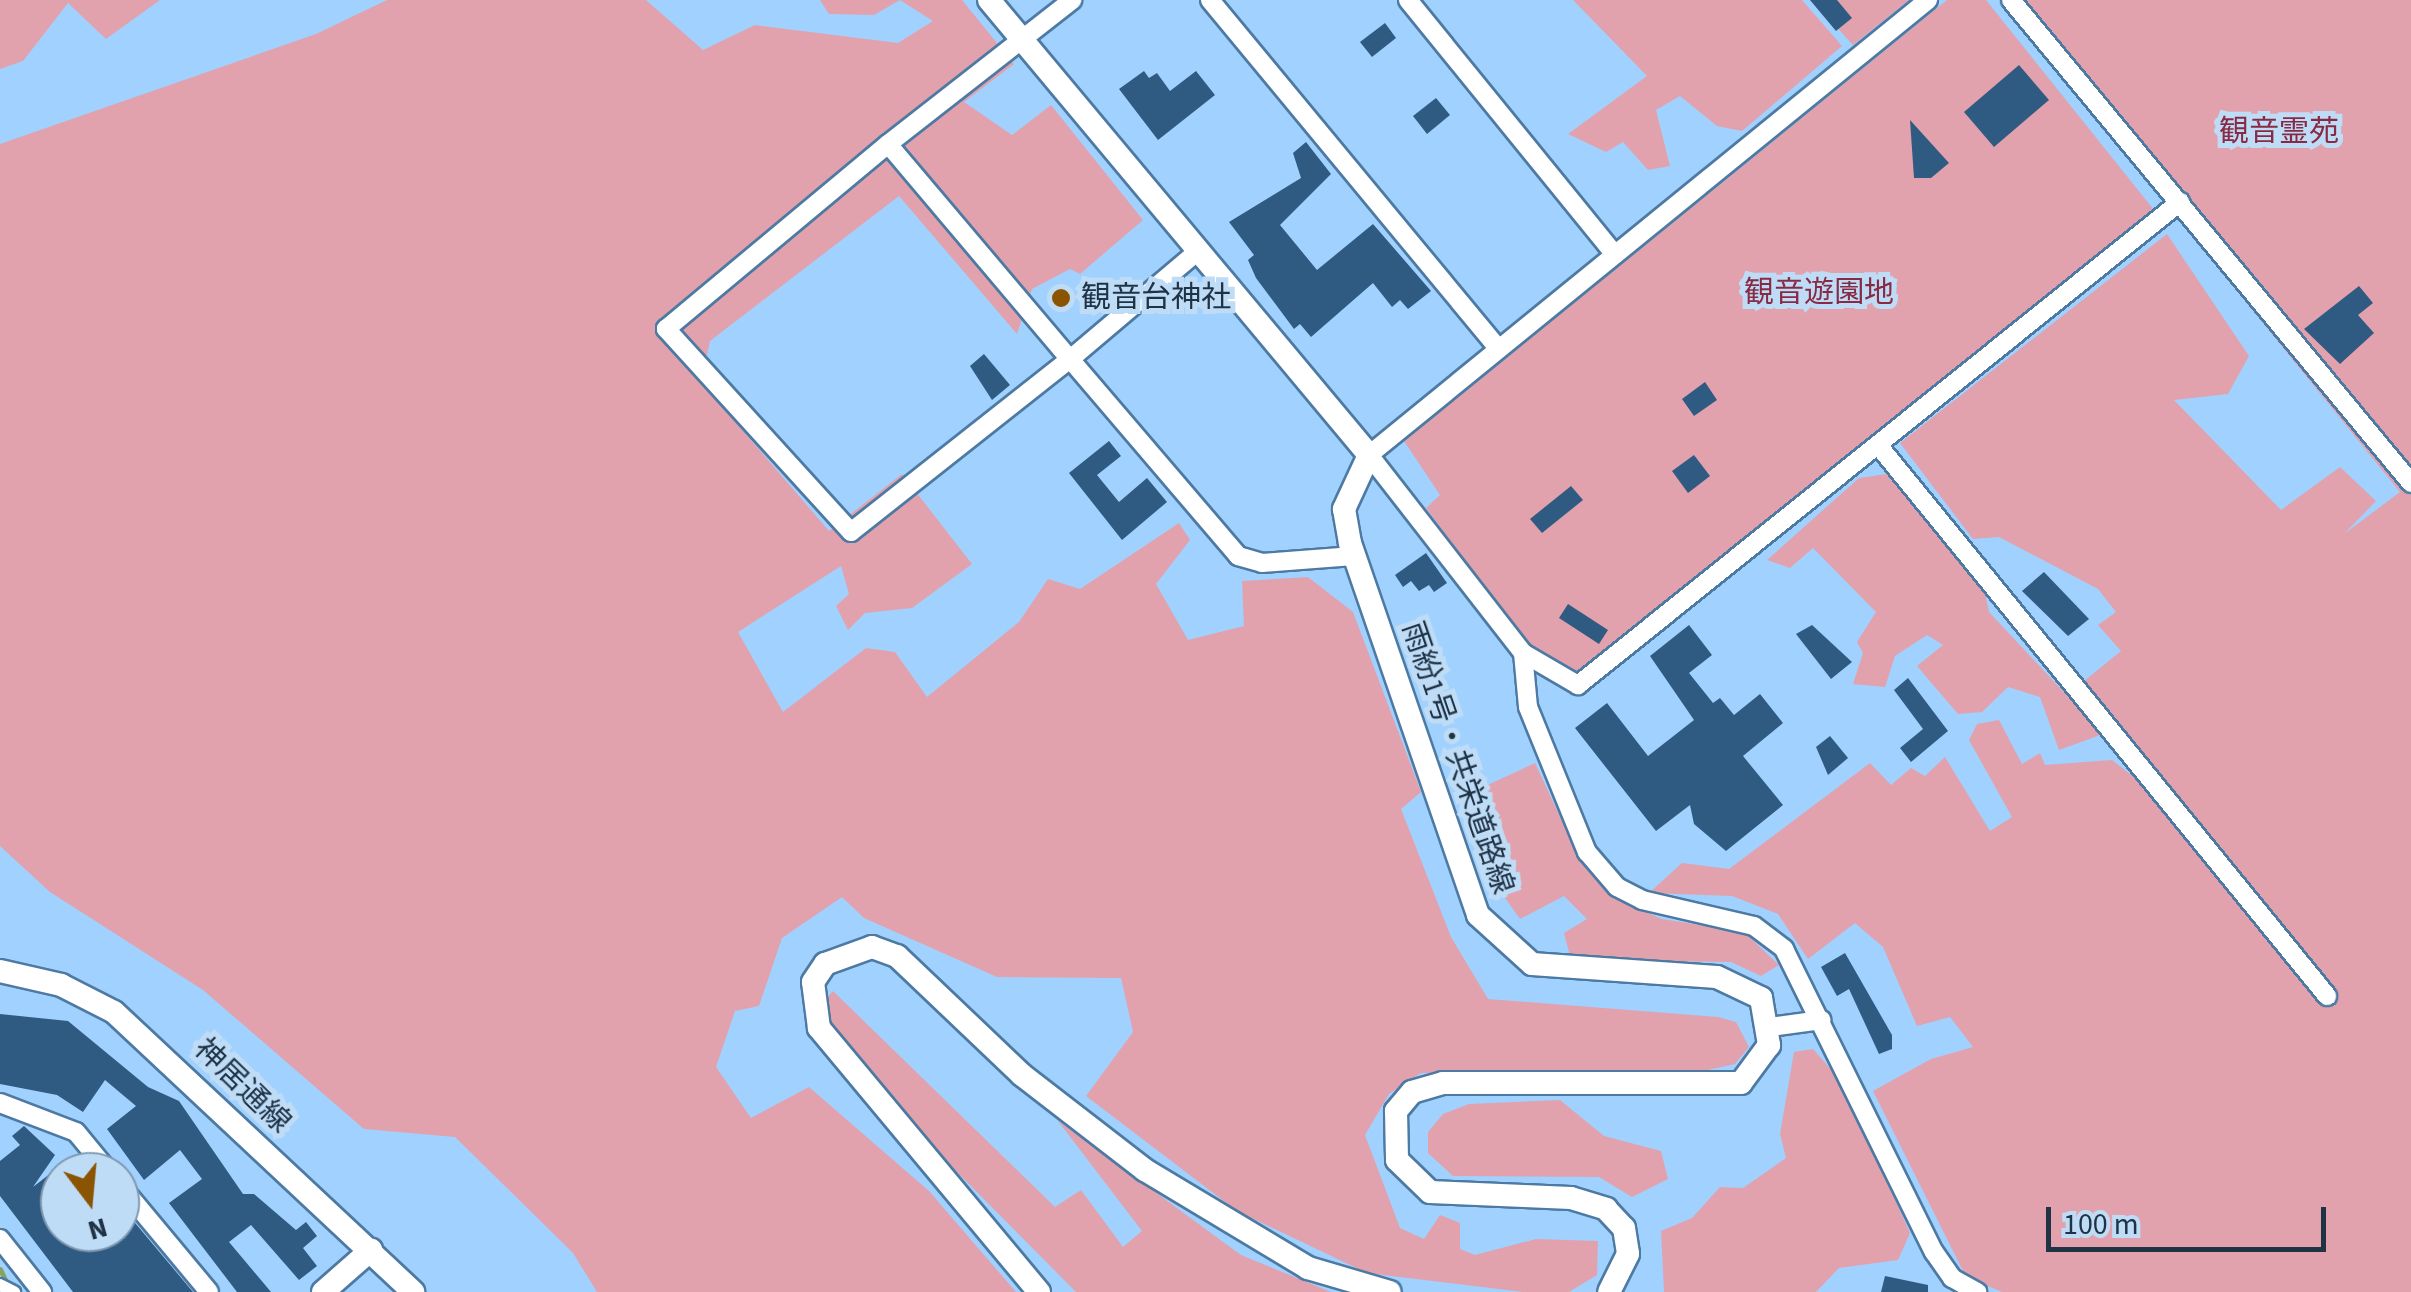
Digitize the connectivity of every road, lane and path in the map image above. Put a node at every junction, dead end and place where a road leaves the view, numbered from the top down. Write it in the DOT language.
graph roads {
  1 [pos="990,0"];
  2 [pos="1072,0"];
  3 [pos="1210,0"];
  4 [pos="1408,0"];
  5 [pos="1928,0"];
  6 [pos="2012,0"];
  7 [pos="1021,38"];
  8 [pos="888,144"];
  9 [pos="2180,202"];
  10 [pos="1198,251"];
  11 [pos="1615,255"];
  12 [pos="1500,349"];
  13 [pos="1070,359"];
  14 [pos="1878,445"];
  15 [pos="1369,455"];
  16 [pos="2411,483"];
  17 [pos="1354,556"];
  18 [pos="1523,654"];
  19 [pos="0,971"];
  20 [pos="2327,996"];
  21 [pos="1822,1020"];
  22 [pos="1770,1027"];
  23 [pos="0,1104"];
  24 [pos="92,1152"];
  25 [pos="140,1209"];
  26 [pos="0,1240"];
  27 [pos="371,1250"];
  28 [pos="42,1292"];
  29 [pos="209,1292"];
  30 [pos="323,1292"];
  31 [pos="413,1292"];
  32 [pos="1038,1292"];
  33 [pos="1390,1292"];
  34 [pos="1609,1292"];
  35 [pos="1978,1292"];
  1 -- 7 [label="street"];
  2 -- 7 [label="street"];
  3 -- 12 [label="street"];
  4 -- 11 [label="street"];
  5 -- 11 [label="street"];
  6 -- 9 [label="street"];
  7 -- 8 [label="street"];
  7 -- 10 [label="street"];
  8 -- 13 [label="street"];
  8 -- 13 [label="street"];
  9 -- 14 [label="street"];
  9 -- 16 [label="street"];
  10 -- 13 [label="street"];
  10 -- 15 [label="street"];
  11 -- 12 [label="street"];
  12 -- 15 [label="street"];
  13 -- 17 [label="street"];
  14 -- 18 [label="street"];
  14 -- 20 [label="street"];
  15 -- 17 [label="street, 雨紛1号・共栄道路線"];
  15 -- 18 [label="street"];
  17 -- 22 [label="street, 雨紛1号・共栄道路線"];
  18 -- 21 [label="street"];
  19 -- 27 [label="street, 神居通線"];
  21 -- 22 [label="street"];
  21 -- 35 [label="street"];
  22 -- 34 [label="street"];
  23 -- 24 [label="street"];
  25 -- 29 [label="street"];
  26 -- 28 [label="street"];
  27 -- 30 [label="street"];
  27 -- 31 [label="street, 神居通線"];
  32 -- 33 [label="street"];
}
